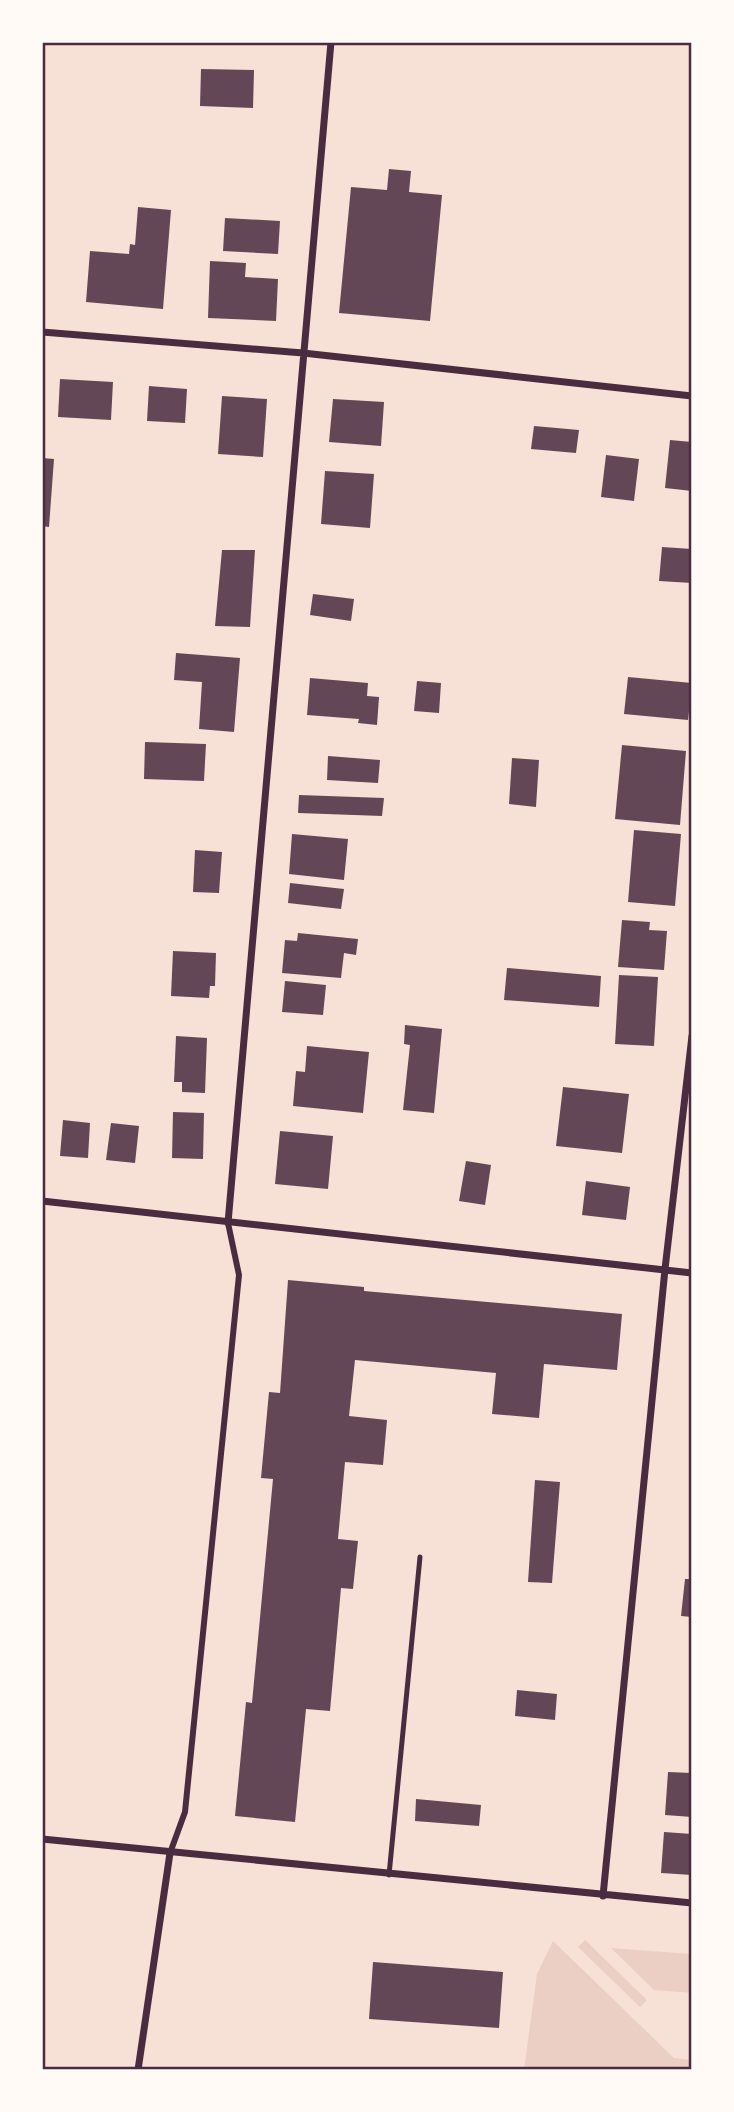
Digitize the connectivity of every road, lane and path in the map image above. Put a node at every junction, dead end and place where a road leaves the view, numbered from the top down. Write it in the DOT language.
graph roads {
  1 [pos="331,42"];
  2 [pos="42,332"];
  3 [pos="303,353"];
  4 [pos="692,396"];
  5 [pos="692,1037"];
  6 [pos="42,1201"];
  7 [pos="228,1223"];
  8 [pos="665,1269"];
  9 [pos="692,1272"];
  10 [pos="420,1558"];
  11 [pos="42,1839"];
  12 [pos="170,1853"];
  13 [pos="388,1875"];
  14 [pos="603,1896"];
  15 [pos="692,1903"];
  16 [pos="138,2070"];
  1 -- 3 [label="street"];
  2 -- 3 [label="street"];
  3 -- 4 [label="street"];
  3 -- 7 [label="street"];
  5 -- 8 [label="street"];
  6 -- 7 [label="street"];
  7 -- 8 [label="street"];
  7 -- 12 [label="street"];
  8 -- 9 [label="street"];
  8 -- 14 [label="street"];
  10 -- 13 [label="lane"];
  11 -- 12 [label="street"];
  12 -- 13 [label="street"];
  12 -- 16 [label="street"];
  13 -- 14 [label="street"];
  14 -- 15 [label="street"];
}
